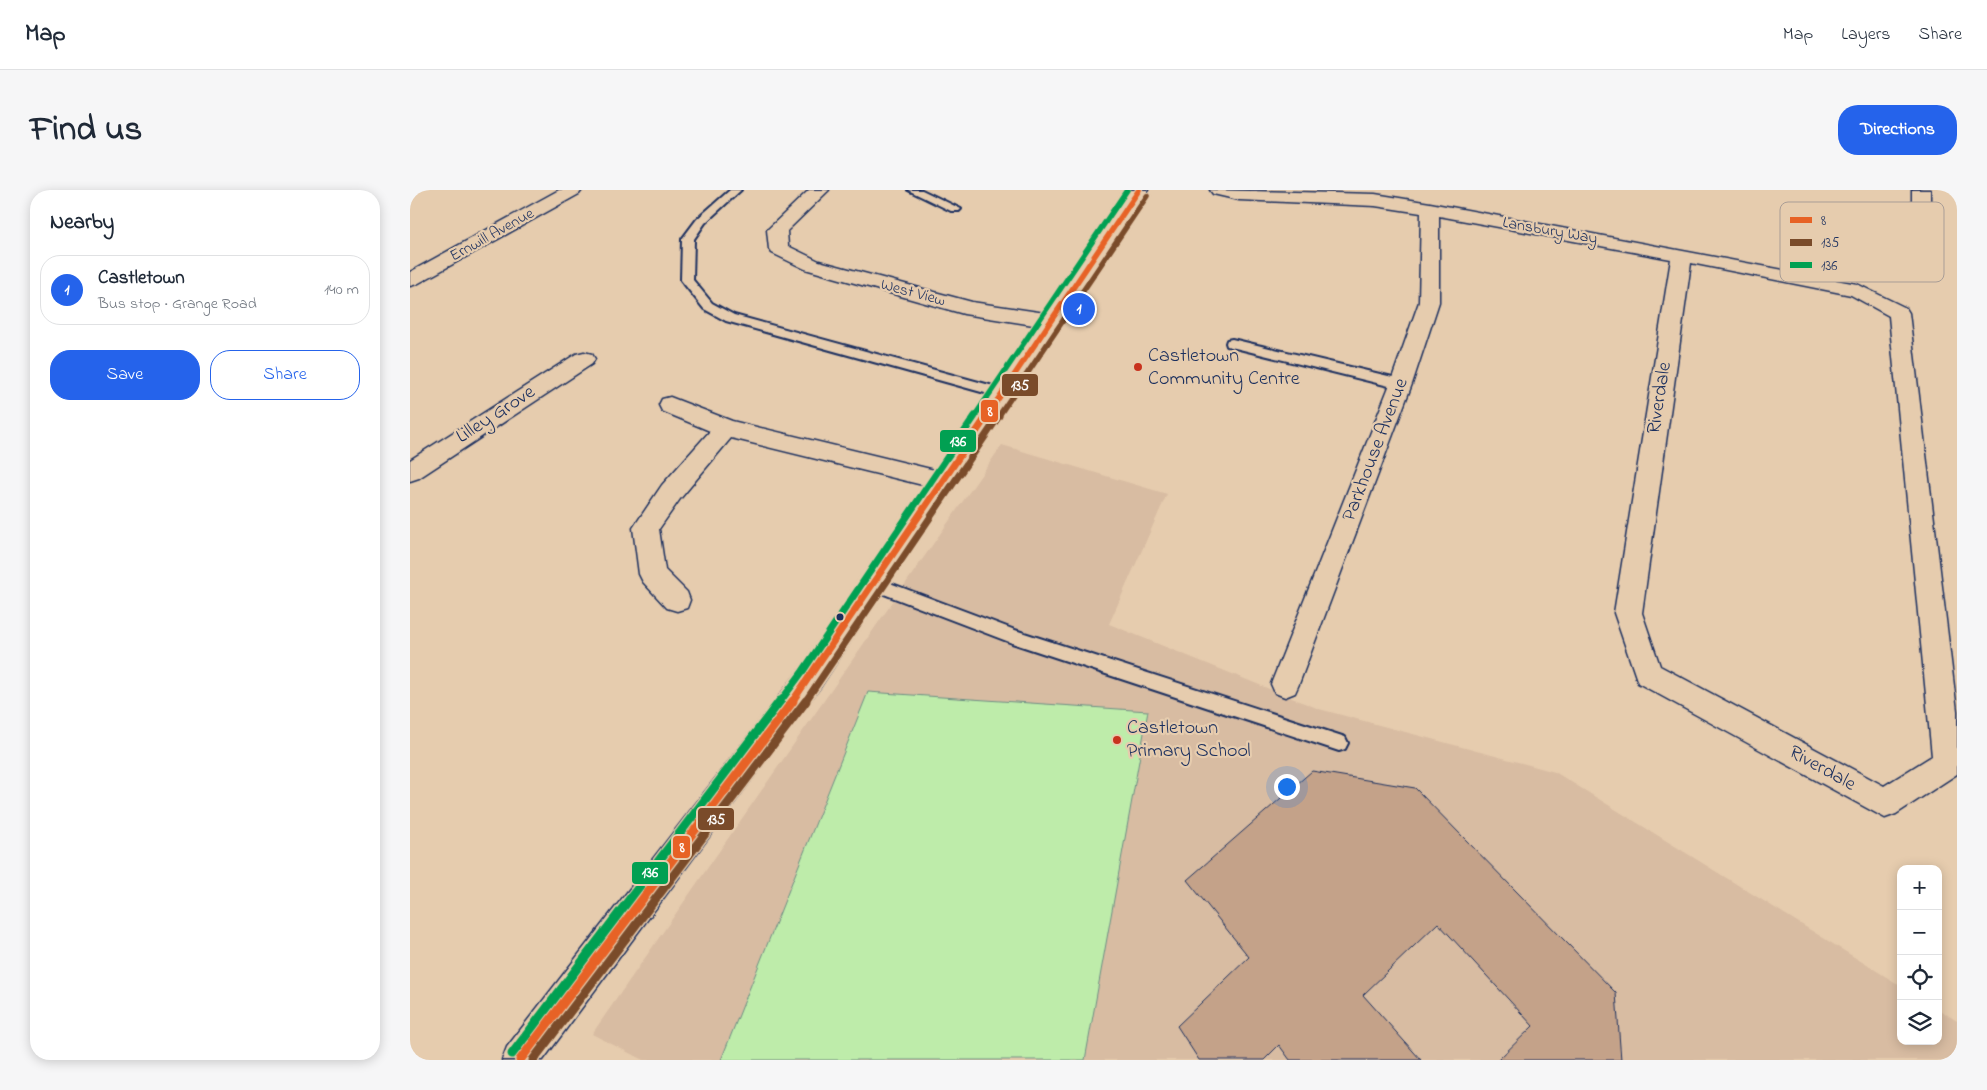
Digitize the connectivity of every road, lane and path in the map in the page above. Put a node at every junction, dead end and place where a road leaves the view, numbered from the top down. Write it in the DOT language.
graph roads {
  1 [pos="573,190"];
  2 [pos="736,190"];
  3 [pos="820,190"];
  4 [pos="913,190"];
  5 [pos="1139,190"];
  6 [pos="1219,190"];
  7 [pos="955,209"];
  8 [pos="1430,209"];
  9 [pos="1682,255"];
  10 [pos="1780,275"];
  11 [pos="410,280"];
  12 [pos="1817,282"];
  13 [pos="1877,301"];
  14 [pos="1052,321"];
  15 [pos="1232,343"];
  16 [pos="584,359"];
  17 [pos="1401,384"];
  18 [pos="1003,392"];
  19 [pos="670,405"];
  20 [pos="726,428"];
  21 [pos="410,472"];
  22 [pos="943,481"];
  23 [pos="874,583"];
  24 [pos="677,600"];
  25 [pos="1285,684"];
  26 [pos="1338,743"];
  27 [pos="520,1060"];
  1 -- 11 [label="street, Ernwill Avenue"];
  2 -- 18 [label="lane"];
  3 -- 14 [label="street, West View"];
  4 -- 7 [label="lane"];
  5 -- 14 [label="street"];
  6 -- 8 [label="street, Lansbury Way"];
  8 -- 9 [label="street, Lansbury Way"];
  8 -- 17 [label="street, Parkhouse Avenue"];
  9 -- 10 [label="street, Lansbury Way"];
  9 -- 13 [label="street, Riverdale"];
  12 -- 13 [label="street, Lansbury Way"];
  14 -- 18 [label="street"];
  15 -- 17 [label="lane"];
  16 -- 21 [label="street, Lilley Grove"];
  17 -- 25 [label="street, Parkhouse Avenue"];
  18 -- 22 [label="street"];
  19 -- 20 [label="street"];
  20 -- 22 [label="street"];
  20 -- 24 [label="street"];
  22 -- 23 [label="street"];
  23 -- 26 [label="lane"];
  23 -- 27 [label="street"];
}
